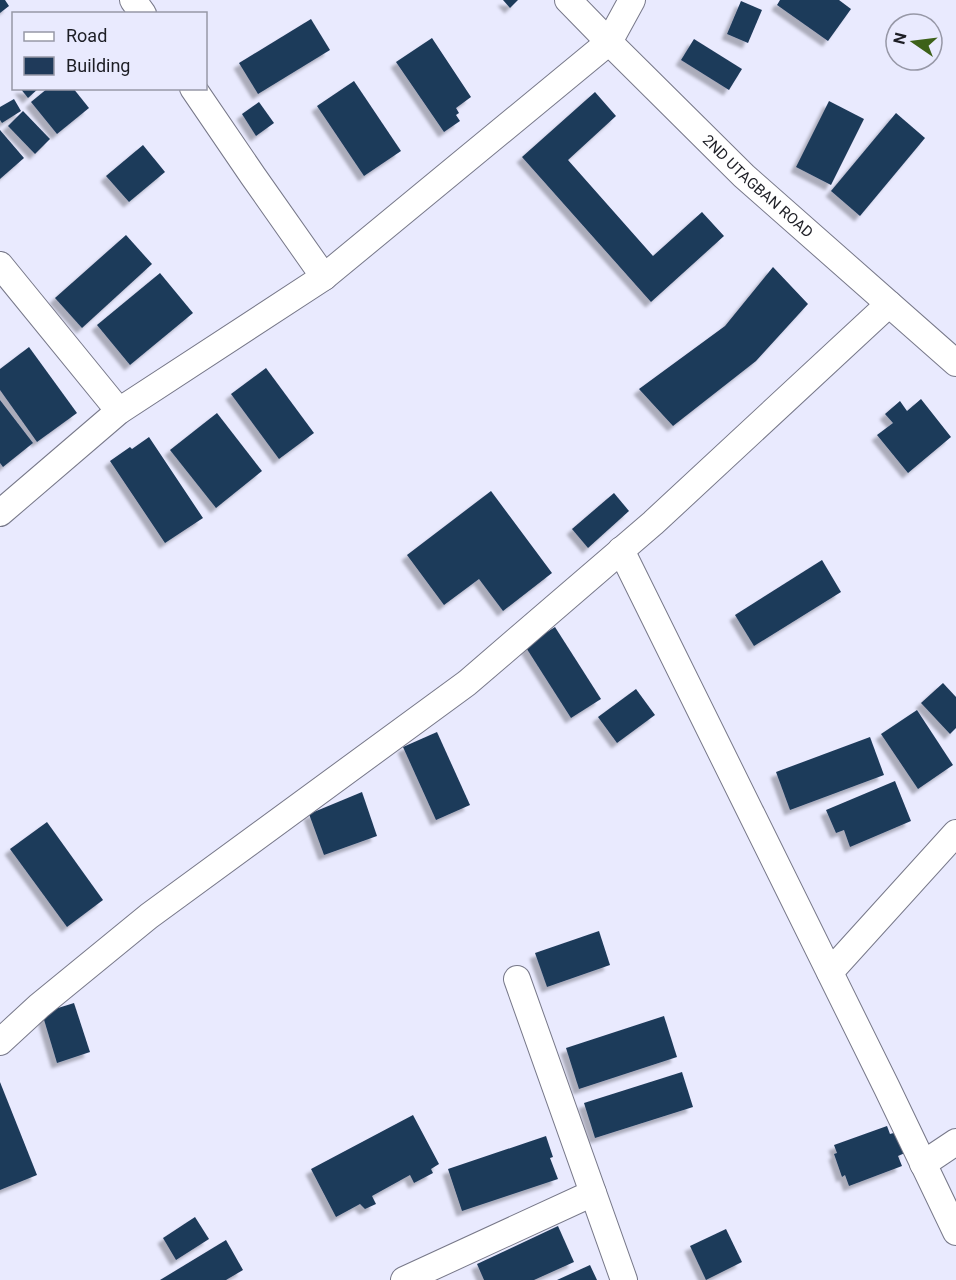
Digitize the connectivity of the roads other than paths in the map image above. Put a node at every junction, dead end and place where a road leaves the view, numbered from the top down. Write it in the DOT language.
graph roads {
  1 [pos="568,0"];
  2 [pos="632,0"];
  3 [pos="609,42"];
  4 [pos="194,90"];
  5 [pos="0,265"];
  6 [pos="324,277"];
  7 [pos="889,304"];
  8 [pos="956,363"];
  9 [pos="119,411"];
  10 [pos="0,513"];
  11 [pos="621,550"];
  12 [pos="956,833"];
  13 [pos="830,972"];
  14 [pos="517,979"];
  15 [pos="0,1042"];
  16 [pos="956,1142"];
  17 [pos="923,1164"];
  18 [pos="593,1193"];
  19 [pos="956,1232"];
  20 [pos="404,1280"];
  21 [pos="624,1280"];
  1 -- 3 [label="street, 2ND UTAGBAN ROAD"];
  2 -- 3 [label="street"];
  3 -- 6 [label="street"];
  3 -- 7 [label="street, 2ND UTAGBAN ROAD"];
  4 -- 6 [label="street"];
  5 -- 9 [label="street"];
  6 -- 9 [label="street"];
  7 -- 8 [label="street, 2ND UTAGBAN ROAD"];
  7 -- 11 [label="street"];
  9 -- 10 [label="street"];
  11 -- 13 [label="street"];
  11 -- 15 [label="street"];
  12 -- 13 [label="street"];
  13 -- 17 [label="street"];
  14 -- 18 [label="street"];
  16 -- 17 [label="street"];
  17 -- 19 [label="street"];
  18 -- 20 [label="street"];
  18 -- 21 [label="street"];
}
